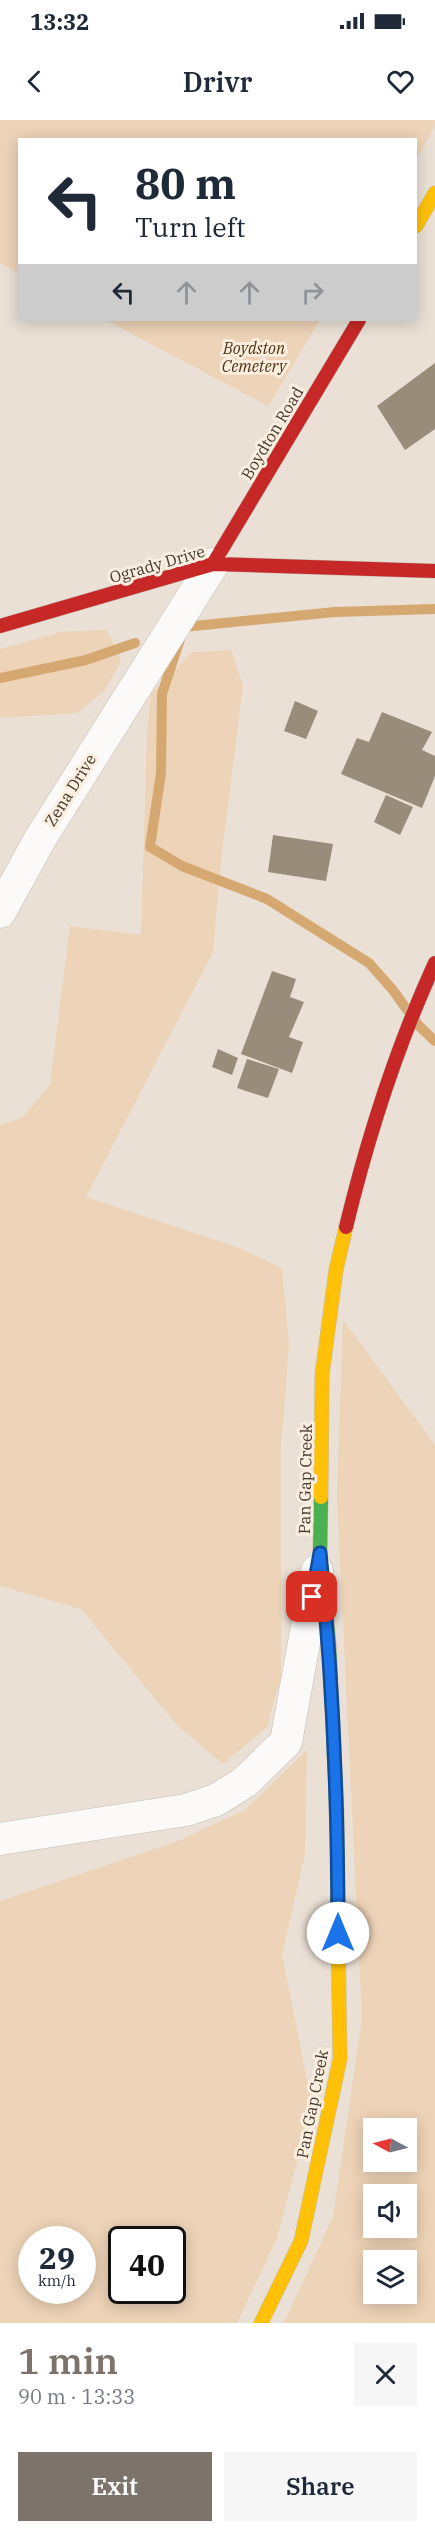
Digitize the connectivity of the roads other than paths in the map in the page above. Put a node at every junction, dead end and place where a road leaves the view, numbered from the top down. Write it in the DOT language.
graph roads {
  1 [pos="435,193"];
  2 [pos="417,224"];
  3 [pos="358,321"];
  4 [pos="213,564"];
  5 [pos="435,571"];
  6 [pos="0,626"];
  7 [pos="0,912"];
  8 [pos="435,963"];
  9 [pos="320,1553"];
  10 [pos="0,1839"];
  11 [pos="261,2323"];
  1 -- 2 [label="street"];
  3 -- 4 [label="street, Boydton Road"];
  4 -- 5 [label="street, Ogrady Drive"];
  4 -- 6 [label="street, Ogrady Drive"];
  4 -- 7 [label="street, Zena Drive"];
  8 -- 9 [label="street, Pan Gap Creek"];
  9 -- 10 [label="street"];
  9 -- 11 [label="street, Pan Gap Creek"];
}
